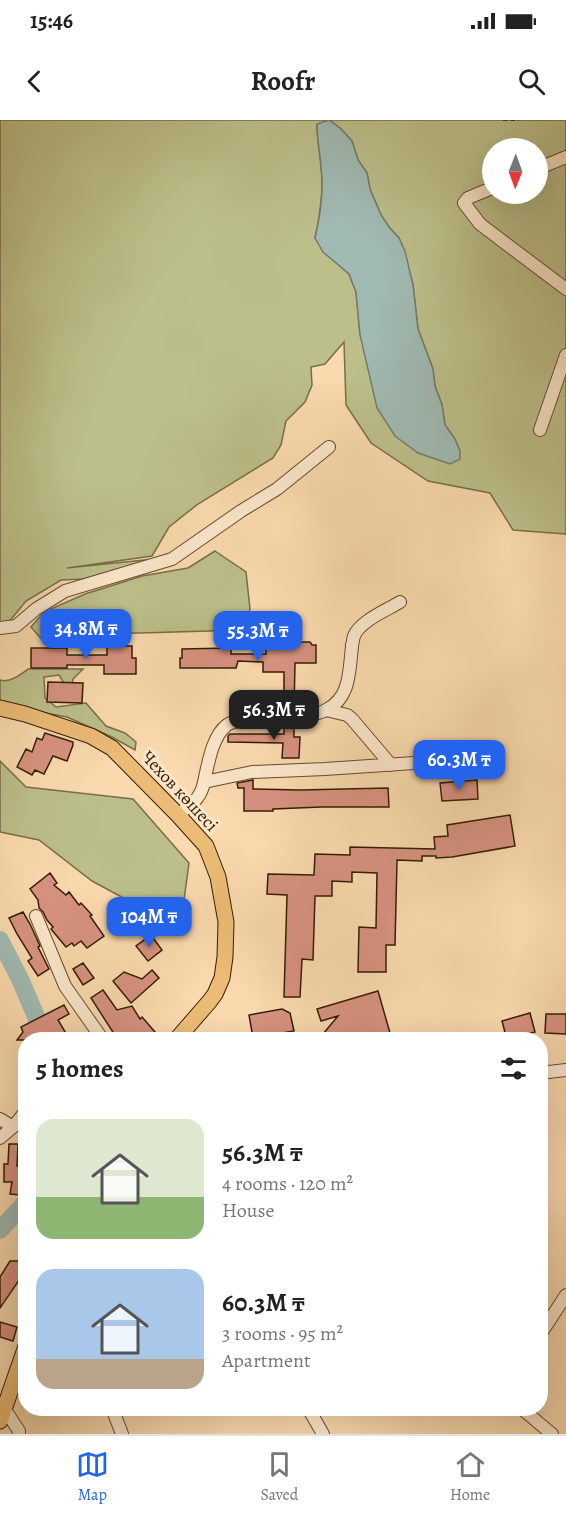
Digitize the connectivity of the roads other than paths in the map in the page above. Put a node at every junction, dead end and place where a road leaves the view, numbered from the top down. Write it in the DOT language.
graph roads {
  1 [pos="566,157"];
  2 [pos="548,164"];
  3 [pos="482,192"];
  4 [pos="566,289"];
  5 [pos="566,355"];
  6 [pos="540,430"];
  7 [pos="329,447"];
  8 [pos="400,602"];
  9 [pos="0,628"];
  10 [pos="0,708"];
  11 [pos="326,710"];
  12 [pos="459,760"];
  13 [pos="391,765"];
  14 [pos="204,782"];
  15 [pos="178,815"];
  16 [pos="36,916"];
  17 [pos="97,1032"];
  18 [pos="183,1032"];
  19 [pos="566,1070"];
  20 [pos="548,1072"];
  21 [pos="0,1119"];
  22 [pos="18,1121"];
  23 [pos="13,1127"];
  24 [pos="0,1138"];
  25 [pos="566,1295"];
  26 [pos="548,1323"];
  27 [pos="18,1369"];
  28 [pos="2,1415"];
  29 [pos="115,1416"];
  30 [pos="313,1416"];
  31 [pos="530,1416"];
  32 [pos="19,1434"];
  33 [pos="122,1434"];
  34 [pos="323,1434"];
  35 [pos="552,1434"];
  1 -- 2 [label="street"];
  3 -- 4 [label="street"];
  5 -- 6 [label="street"];
  7 -- 9 [label="street"];
  8 -- 11 [label="street"];
  10 -- 15 [label="main road, Чехов көшесі"];
  11 -- 13 [label="street"];
  11 -- 14 [label="street"];
  12 -- 13 [label="street"];
  13 -- 14 [label="street"];
  14 -- 15 [label="street"];
  15 -- 18 [label="main road, Чехов көшесі"];
  16 -- 17 [label="street"];
  19 -- 20 [label="street"];
  21 -- 23 [label="street"];
  22 -- 23 [label="street"];
  23 -- 24 [label="street"];
  25 -- 26 [label="street"];
  27 -- 28 [label="main road"];
  28 -- 32 [label="street"];
  29 -- 33 [label="street"];
  30 -- 34 [label="street"];
  31 -- 35 [label="street"];
}
